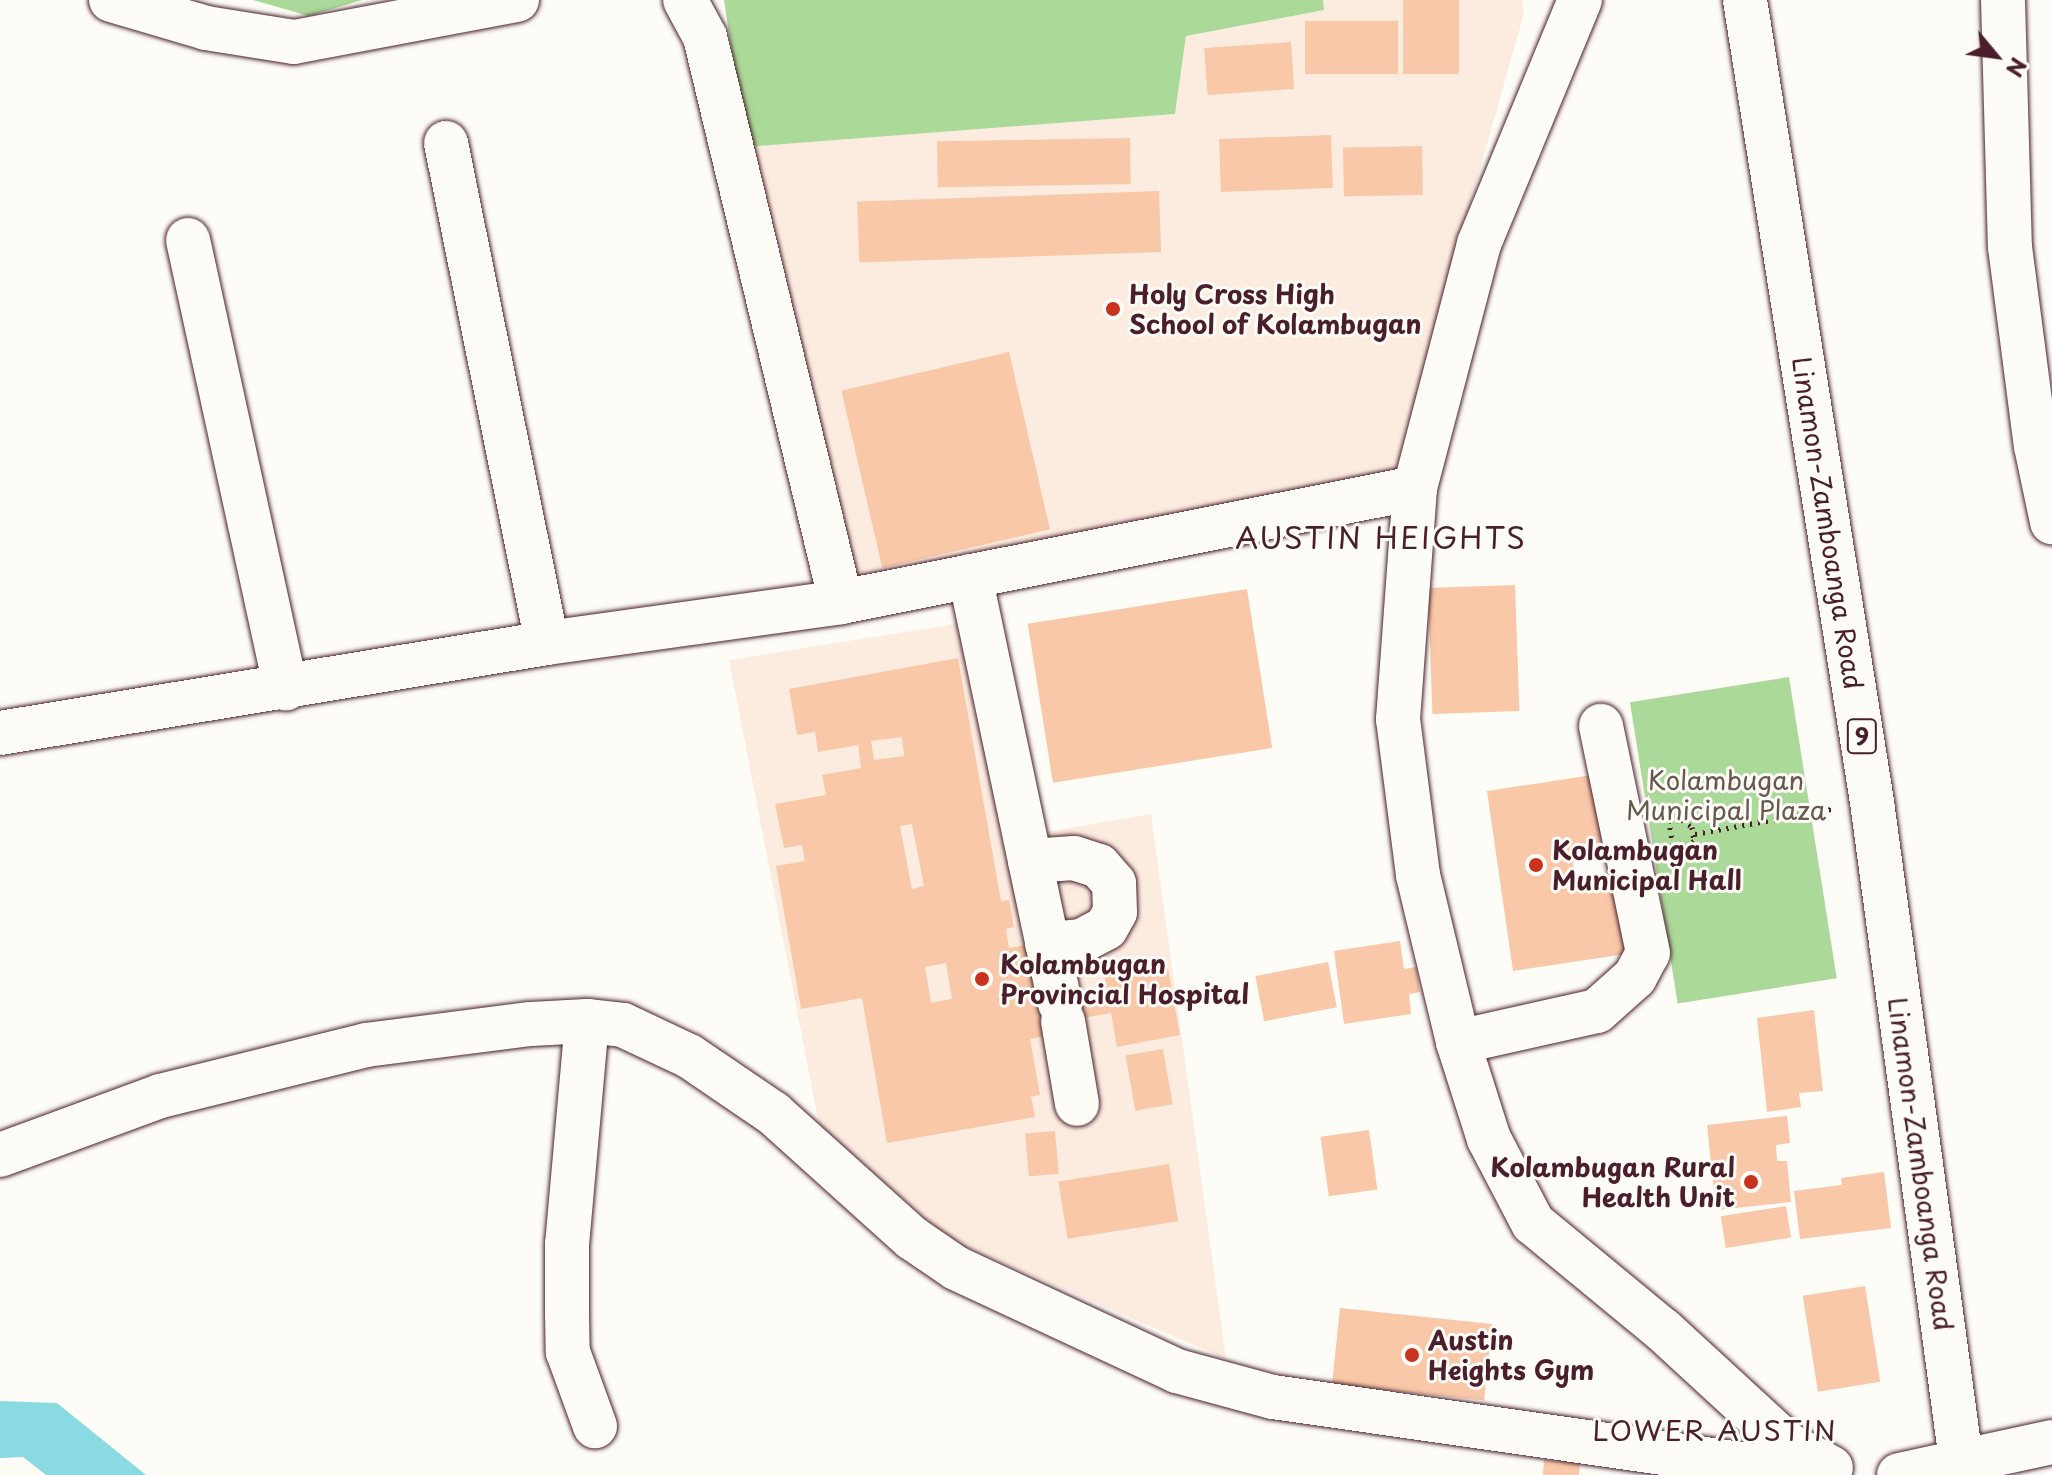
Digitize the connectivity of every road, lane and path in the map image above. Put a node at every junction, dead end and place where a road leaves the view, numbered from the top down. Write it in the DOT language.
graph roads {
  1 [pos="111,0"];
  2 [pos="517,0"];
  3 [pos="685,0"];
  4 [pos="1580,0"];
  5 [pos="1745,0"];
  6 [pos="2003,0"];
  7 [pos="446,143"];
  8 [pos="188,240"];
  9 [pos="1415,488"];
  10 [pos="2052,522"];
  11 [pos="970,576"];
  12 [pos="841,602"];
  13 [pos="547,643"];
  14 [pos="286,688"];
  15 [pos="1601,726"];
  16 [pos="0,733"];
  17 [pos="1872,802"];
  18 [pos="1695,834"];
  19 [pos="1030,861"];
  20 [pos="1047,944"];
  21 [pos="587,1021"];
  22 [pos="1458,1042"];
  23 [pos="1077,1104"];
  24 [pos="0,1155"];
  25 [pos="595,1426"];
  26 [pos="2052,1442"];
  27 [pos="1962,1469"];
  28 [pos="1816,1475"];
  29 [pos="1845,1475"];
  30 [pos="1899,1475"];
  1 -- 2 [label="main road"];
  3 -- 12 [label="main road"];
  4 -- 9 [label="main road"];
  5 -- 17 [label="main road, Linamon-Zamboanga Road / 9"];
  6 -- 10 [label="main road"];
  7 -- 13 [label="main road"];
  8 -- 14 [label="main road"];
  9 -- 11 [label="main road"];
  9 -- 22 [label="main road"];
  11 -- 12 [label="main road"];
  11 -- 19 [label="main road"];
  12 -- 13 [label="main road"];
  13 -- 14 [label="main road"];
  14 -- 16 [label="main road"];
  15 -- 22 [label="main road"];
  17 -- 18 [label="path"];
  17 -- 27 [label="main road, Linamon-Zamboanga Road / 9"];
  18 -- 18 [label="path"];
  19 -- 20 [label="main road"];
  19 -- 20 [label="main road"];
  20 -- 23 [label="main road"];
  21 -- 24 [label="main road"];
  21 -- 25 [label="main road"];
  21 -- 28 [label="main road"];
  22 -- 29 [label="main road"];
  26 -- 27 [label="main road"];
  27 -- 30 [label="main road"];
}
